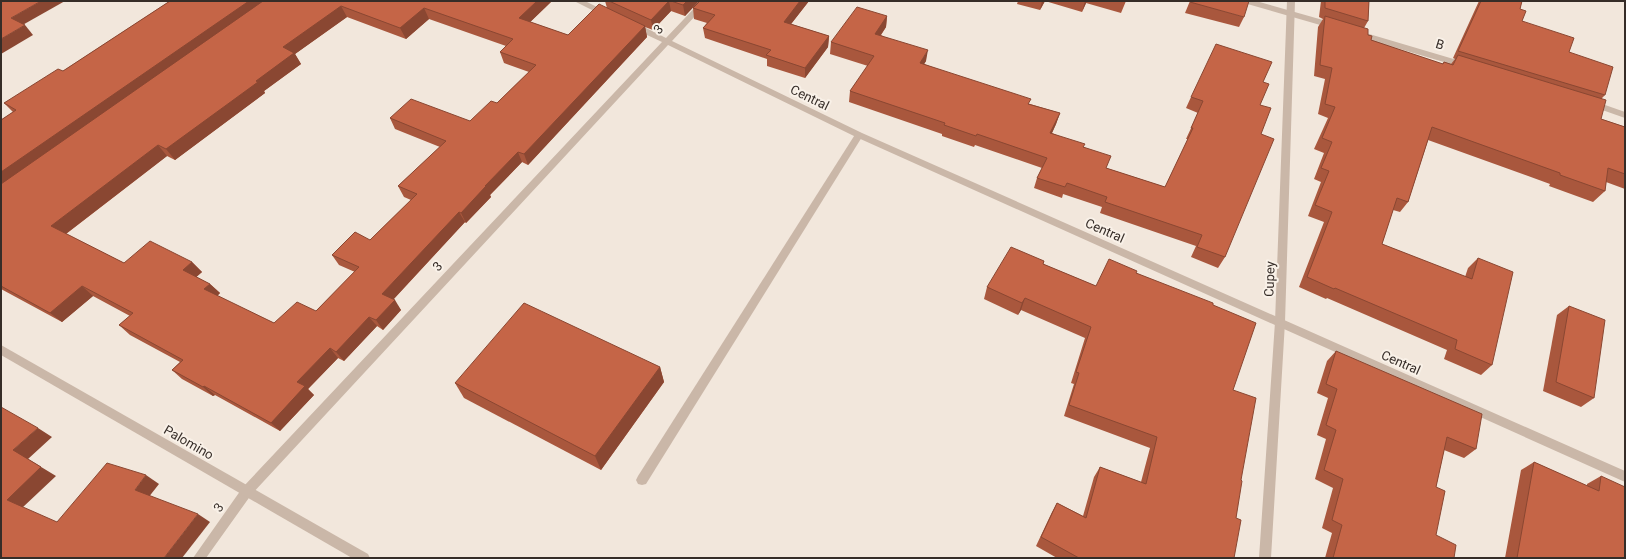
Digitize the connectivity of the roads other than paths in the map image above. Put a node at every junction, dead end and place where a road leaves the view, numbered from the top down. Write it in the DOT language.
graph roads {
  1 [pos="578,1"];
  2 [pos="705,1"];
  3 [pos="1246,1"];
  4 [pos="1291,1"];
  5 [pos="1290,13"];
  6 [pos="666,41"];
  7 [pos="1473,68"];
  8 [pos="1580,100"];
  9 [pos="1625,115"];
  10 [pos="859,135"];
  11 [pos="1280,322"];
  12 [pos="1,350"];
  13 [pos="1625,477"];
  14 [pos="642,480"];
  15 [pos="247,491"];
  16 [pos="199,558"];
  17 [pos="364,558"];
  18 [pos="1265,558"];
  1 -- 6 [label="street, Central"];
  2 -- 6 [label="street, 3"];
  3 -- 5 [label="street, B"];
  4 -- 5 [label="street, Cupey"];
  5 -- 7 [label="street, B"];
  5 -- 11 [label="street, Cupey"];
  6 -- 10 [label="street, Central"];
  6 -- 15 [label="street, 3"];
  8 -- 9 [label="street"];
  10 -- 11 [label="street, Central"];
  10 -- 14 [label="street"];
  11 -- 13 [label="street, Central"];
  11 -- 18 [label="street, Cupey"];
  12 -- 15 [label="street, Palomino"];
  15 -- 16 [label="street, 3"];
  15 -- 17 [label="street, Palomino"];
}
